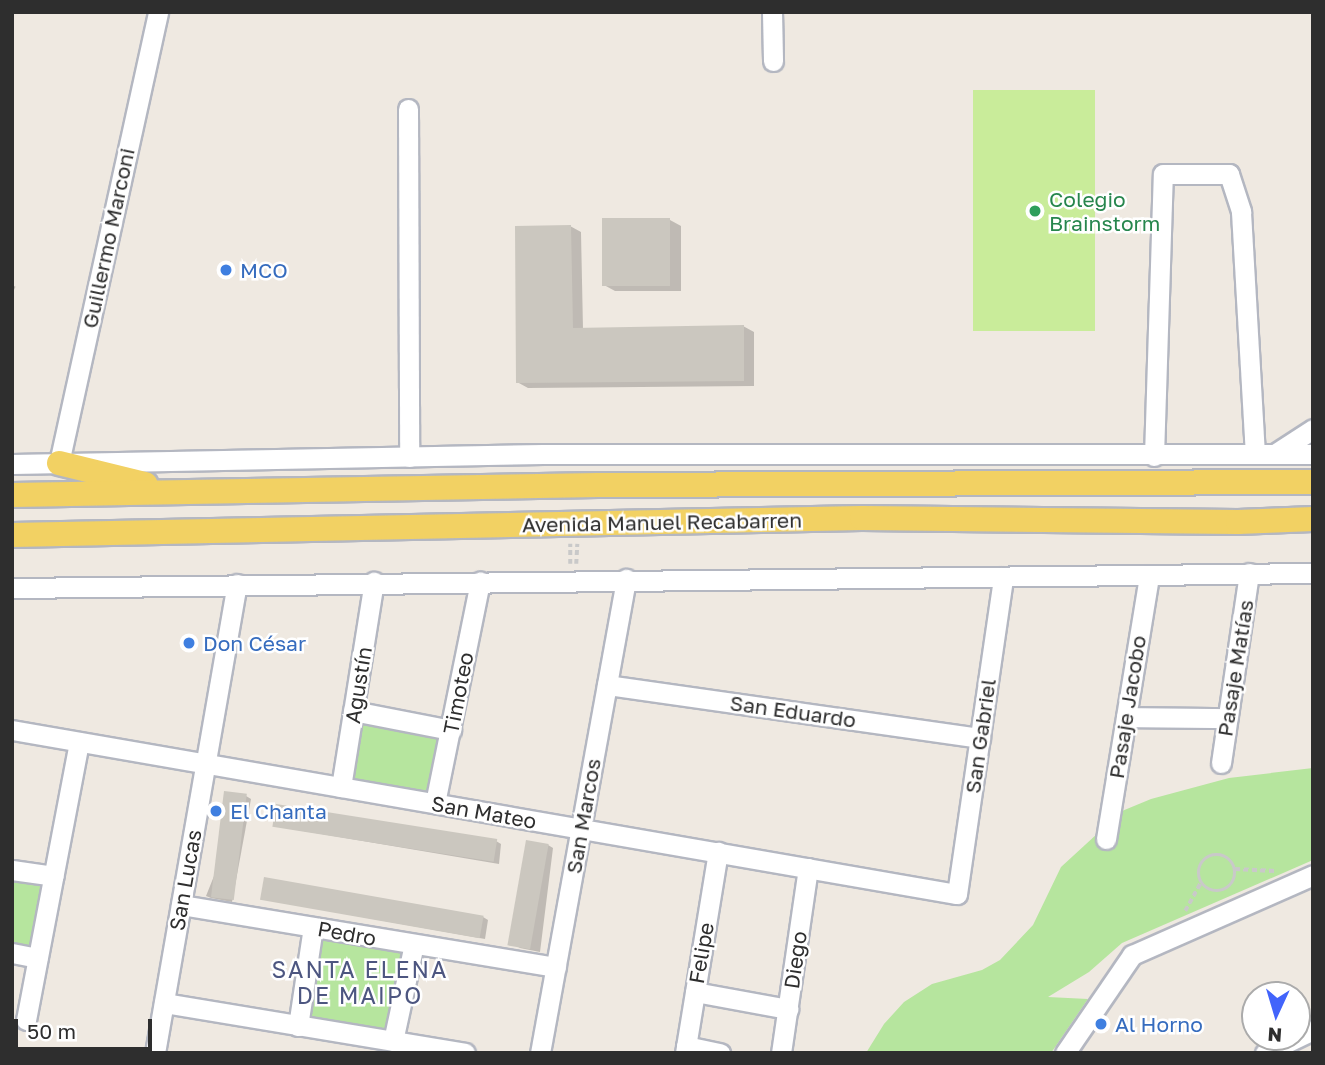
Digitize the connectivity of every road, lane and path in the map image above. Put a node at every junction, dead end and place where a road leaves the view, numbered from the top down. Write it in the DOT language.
graph roads {
  1 [pos="158,12"];
  2 [pos="772,12"];
  3 [pos="773,61"];
  4 [pos="408,110"];
  5 [pos="1313,429"];
  6 [pos="1265,454"];
  7 [pos="1313,454"];
  8 [pos="1154,456"];
  9 [pos="409,457"];
  10 [pos="59,463"];
  11 [pos="12,464"];
  12 [pos="1313,482"];
  13 [pos="184,493"];
  14 [pos="12,495"];
  15 [pos="1313,520"];
  16 [pos="1238,522"];
  17 [pos="1313,530"];
  18 [pos="12,536"];
  19 [pos="1249,573"];
  20 [pos="1313,573"];
  21 [pos="1149,575"];
  22 [pos="1003,577"];
  23 [pos="626,579"];
  24 [pos="374,582"];
  25 [pos="480,582"];
  26 [pos="237,584"];
  27 [pos="12,588"];
  28 [pos="607,685"];
  29 [pos="354,711"];
  30 [pos="1126,717"];
  31 [pos="1227,718"];
  32 [pos="12,730"];
  33 [pos="451,730"];
  34 [pos="980,738"];
  35 [pos="79,742"];
  36 [pos="1220,763"];
  37 [pos="205,764"];
  38 [pos="341,787"];
  39 [pos="435,803"];
  40 [pos="580,828"];
  41 [pos="1106,839"];
  42 [pos="718,852"];
  43 [pos="808,868"];
  44 [pos="1235,869"];
  45 [pos="12,870"];
  46 [pos="1278,872"];
  47 [pos="1313,875"];
  48 [pos="54,876"];
  49 [pos="1201,882"];
  50 [pos="957,894"];
  51 [pos="181,905"];
  52 [pos="313,927"];
  53 [pos="1179,935"];
  54 [pos="414,944"];
  55 [pos="12,953"];
  56 [pos="38,958"];
  57 [pos="556,967"];
  58 [pos="695,992"];
  59 [pos="164,1003"];
  60 [pos="788,1009"];
  61 [pos="26,1020"];
  62 [pos="298,1026"];
  63 [pos="1313,1030"];
  64 [pos="393,1041"];
  65 [pos="685,1049"];
  66 [pos="155,1053"];
  67 [pos="465,1053"];
  68 [pos="540,1053"];
  69 [pos="720,1053"];
  70 [pos="782,1053"];
  71 [pos="1065,1053"];
  72 [pos="1265,1053"];
  1 -- 10 [label="street, Guillermo Marconi"];
  2 -- 3 [label="street"];
  4 -- 9 [label="street"];
  5 -- 6 [label="street"];
  6 -- 7 [label="street"];
  6 -- 8 [label="street"];
  6 -- 8 [label="street"];
  8 -- 9 [label="street"];
  9 -- 10 [label="street"];
  10 -- 11 [label="street"];
  10 -- 13 [label="main road"];
  12 -- 13 [label="main road, Avenida Manuel Recabarren"];
  13 -- 14 [label="main road, Avenida Manuel Recabarren"];
  15 -- 16 [label="main road, Avenida Manuel Recabarren"];
  16 -- 17 [label="main road"];
  16 -- 18 [label="main road, Avenida Manuel Recabarren"];
  19 -- 20 [label="street"];
  19 -- 21 [label="street"];
  19 -- 31 [label="street, Pasaje Matías"];
  21 -- 22 [label="street"];
  21 -- 30 [label="street, Pasaje Jacobo"];
  22 -- 23 [label="street"];
  22 -- 34 [label="street, San Gabriel"];
  23 -- 25 [label="street"];
  23 -- 28 [label="street, San Marcos"];
  24 -- 25 [label="street"];
  24 -- 26 [label="street"];
  24 -- 29 [label="street, Agustín"];
  25 -- 33 [label="street, Timoteo"];
  26 -- 27 [label="street"];
  26 -- 37 [label="street, San Lucas"];
  28 -- 34 [label="street, San Eduardo"];
  28 -- 40 [label="street, San Marcos"];
  29 -- 33 [label="street"];
  29 -- 38 [label="street, Agustín"];
  30 -- 31 [label="street"];
  30 -- 41 [label="street, Pasaje Jacobo"];
  31 -- 36 [label="street, Pasaje Matías"];
  32 -- 35 [label="street, San Mateo"];
  33 -- 39 [label="street, Timoteo"];
  34 -- 50 [label="street, San Gabriel"];
  35 -- 37 [label="street, San Mateo"];
  35 -- 48 [label="street"];
  37 -- 38 [label="street, San Mateo"];
  37 -- 51 [label="street, San Lucas"];
  38 -- 39 [label="street, San Mateo"];
  39 -- 40 [label="street, San Mateo"];
  40 -- 42 [label="street, San Mateo"];
  40 -- 57 [label="street, San Marcos"];
  42 -- 43 [label="street, San Mateo"];
  42 -- 58 [label="street, Felipe"];
  43 -- 50 [label="street, San Mateo"];
  43 -- 60 [label="street, Diego"];
  44 -- 46 [label="path"];
  44 -- 49 [label="path"];
  44 -- 49 [label="path"];
  45 -- 48 [label="street"];
  47 -- 53 [label="street"];
  48 -- 56 [label="street"];
  49 -- 53 [label="path"];
  51 -- 52 [label="street, Pedro"];
  51 -- 59 [label="street, San Lucas"];
  52 -- 54 [label="street, Pedro"];
  52 -- 62 [label="street"];
  53 -- 71 [label="street"];
  54 -- 57 [label="street, Pedro"];
  54 -- 64 [label="street"];
  55 -- 56 [label="street"];
  56 -- 61 [label="street"];
  57 -- 68 [label="street, San Marcos"];
  58 -- 60 [label="street"];
  58 -- 65 [label="street, Felipe"];
  59 -- 62 [label="street"];
  59 -- 66 [label="street, San Lucas"];
  60 -- 70 [label="street, Diego"];
  62 -- 64 [label="street"];
  63 -- 72 [label="street"];
  64 -- 67 [label="street"];
  65 -- 69 [label="street"];
}
